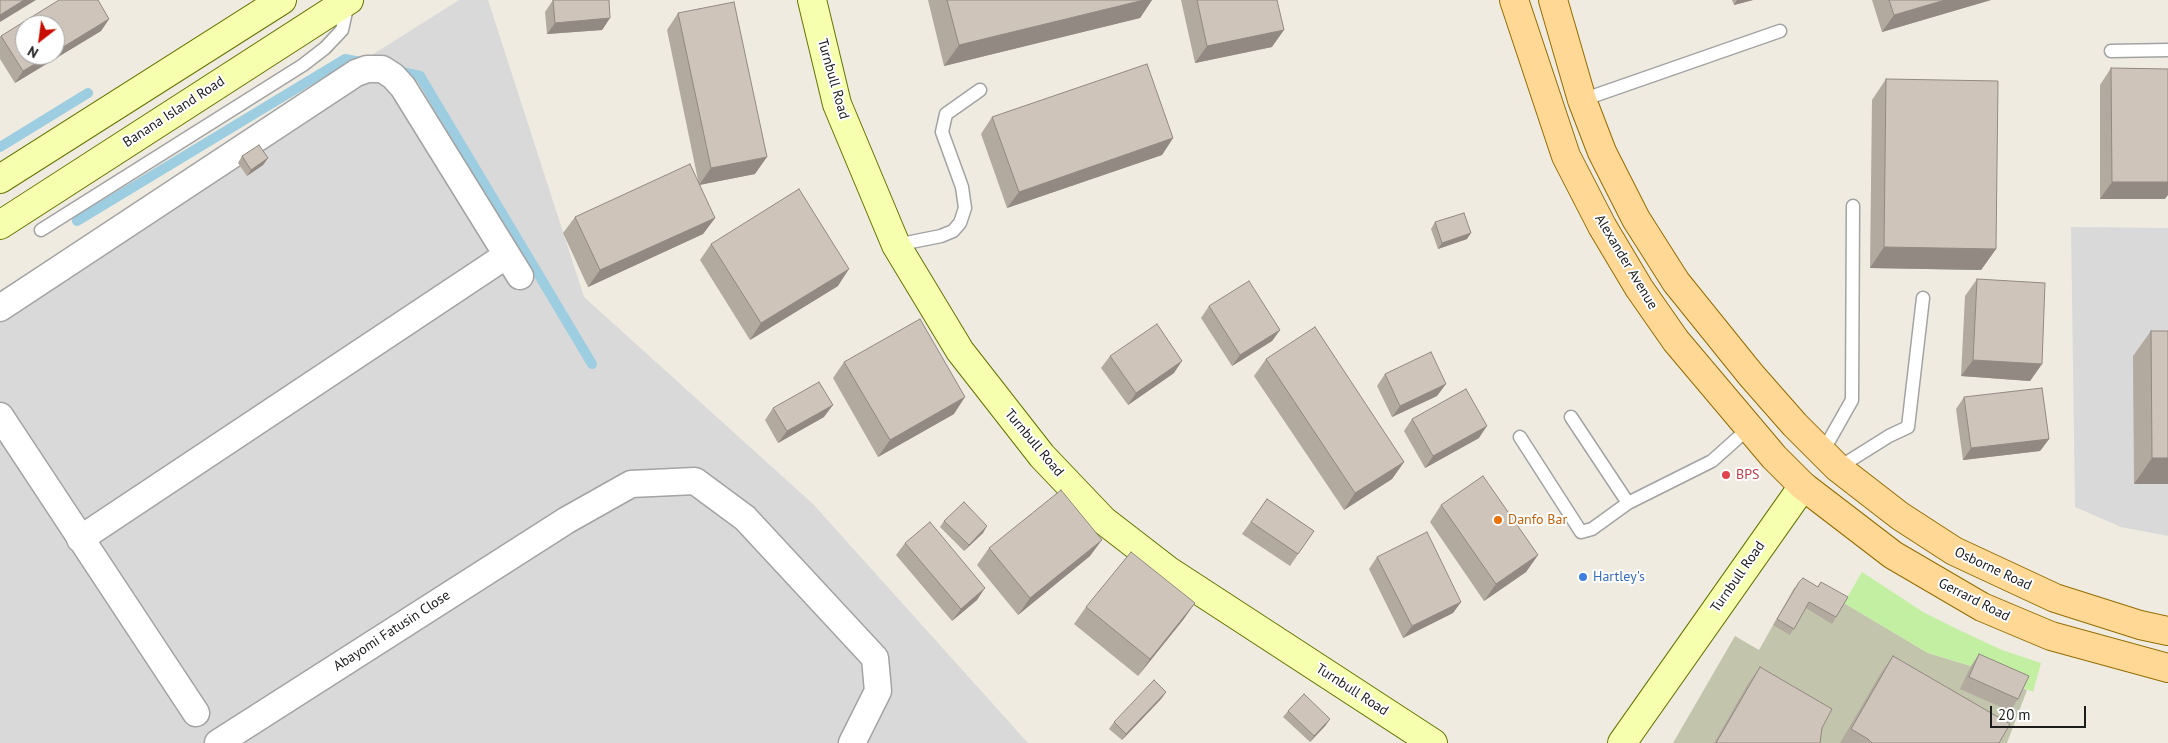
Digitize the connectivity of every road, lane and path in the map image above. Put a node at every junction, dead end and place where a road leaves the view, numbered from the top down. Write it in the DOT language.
graph roads {
  1 [pos="282,0"];
  2 [pos="349,0"];
  3 [pos="812,0"];
  4 [pos="1514,0"];
  5 [pos="1553,0"];
  6 [pos="1780,31"];
  7 [pos="2168,50"];
  8 [pos="2111,51"];
  9 [pos="980,90"];
  10 [pos="1582,100"];
  11 [pos="0,179"];
  12 [pos="1852,206"];
  13 [pos="0,225"];
  14 [pos="41,230"];
  15 [pos="896,245"];
  16 [pos="1923,298"];
  17 [pos="0,308"];
  18 [pos="0,416"];
  19 [pos="1571,417"];
  20 [pos="1749,428"];
  21 [pos="1520,436"];
  22 [pos="1830,460"];
  23 [pos="1803,486"];
  24 [pos="1628,503"];
  25 [pos="80,539"];
  26 [pos="2168,631"];
  27 [pos="2168,668"];
  28 [pos="196,712"];
  29 [pos="1424,740"];
  30 [pos="218,743"];
  31 [pos="852,743"];
  32 [pos="1622,743"];
  1 -- 11 [label="street"];
  2 -- 13 [label="street, Banana Island Road"];
  2 -- 14 [label="lane"];
  3 -- 15 [label="street, Turnbull Road"];
  4 -- 20 [label="main road, Alexander Avenue"];
  5 -- 10 [label="main road"];
  6 -- 10 [label="lane"];
  7 -- 8 [label="lane"];
  9 -- 15 [label="lane"];
  10 -- 22 [label="main road"];
  12 -- 22 [label="lane"];
  15 -- 29 [label="street, Turnbull Road"];
  16 -- 22 [label="lane"];
  17 -- 25 [label="street"];
  18 -- 25 [label="street"];
  19 -- 24 [label="lane"];
  20 -- 23 [label="main road, Alexander Avenue"];
  20 -- 24 [label="lane"];
  21 -- 24 [label="lane"];
  22 -- 26 [label="main road, Osborne Road"];
  23 -- 27 [label="main road, Gerrard Road"];
  23 -- 32 [label="street, Turnbull Road"];
  25 -- 28 [label="street"];
  30 -- 31 [label="street, Abayomi Fatusin Close"];
}
